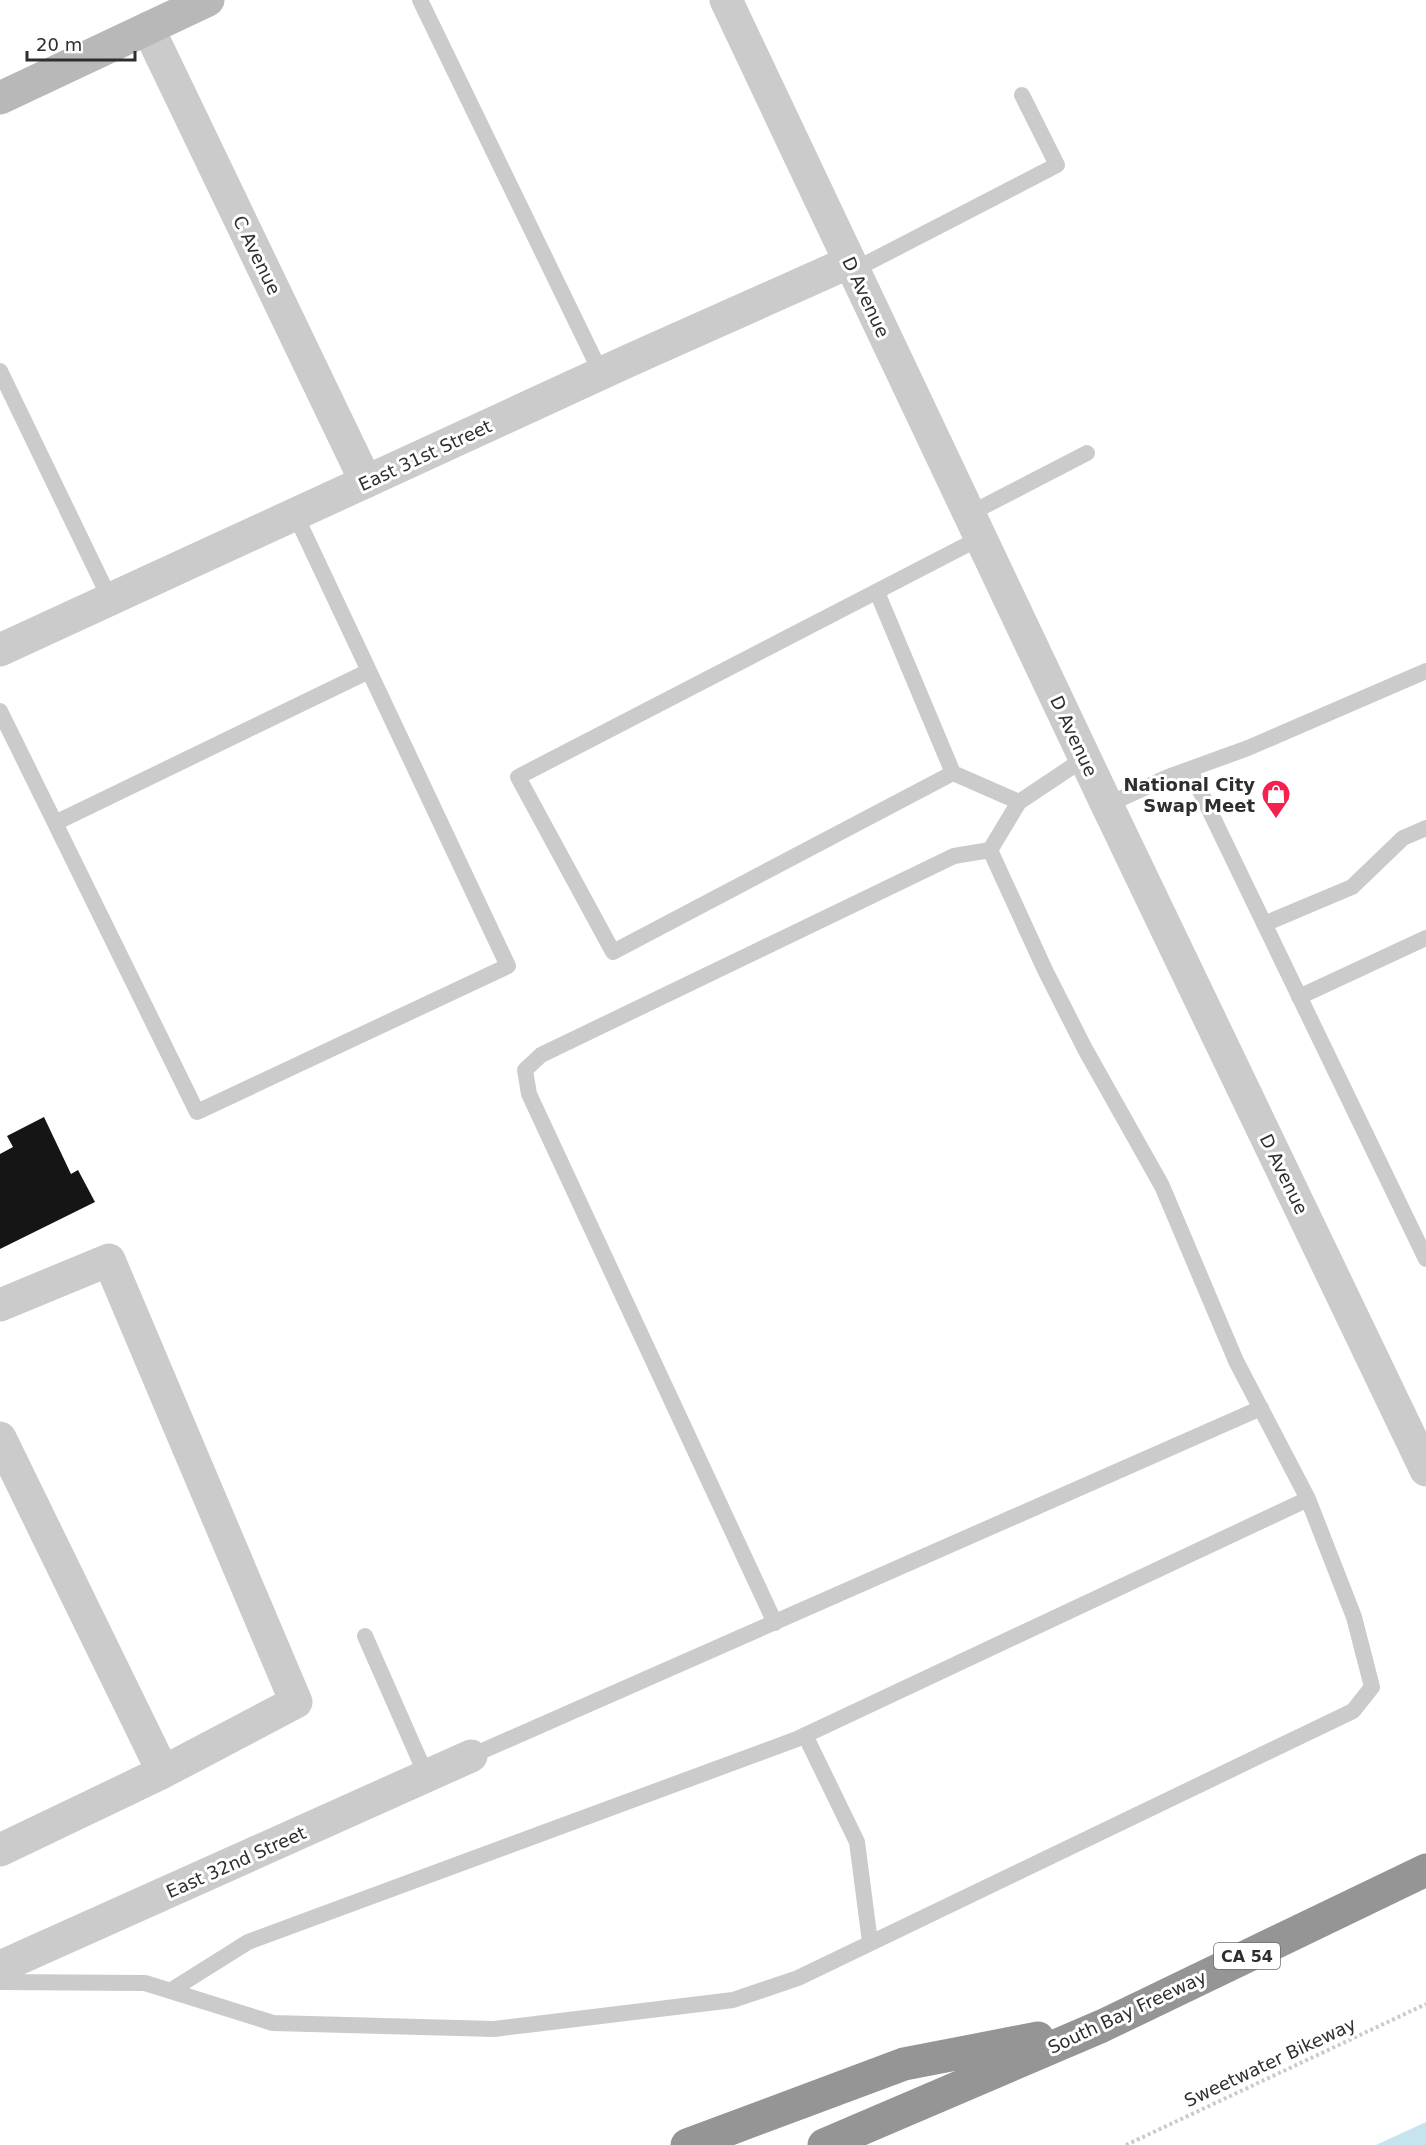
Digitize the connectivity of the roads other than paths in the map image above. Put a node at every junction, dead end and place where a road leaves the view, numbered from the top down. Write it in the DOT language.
graph roads {
  1 [pos="208,0"];
  2 [pos="420,0"];
  3 [pos="726,0"];
  4 [pos="148,28"];
  5 [pos="1022,95"];
  6 [pos="0,98"];
  7 [pos="852,266"];
  8 [pos="0,371"];
  9 [pos="602,373"];
  10 [pos="1087,453"];
  11 [pos="366,482"];
  12 [pos="295,514"];
  13 [pos="975,526"];
  14 [pos="877,592"];
  15 [pos="110,599"];
  16 [pos="0,650"];
  17 [pos="1426,671"];
  18 [pos="369,672"];
  19 [pos="0,711"];
  20 [pos="1084,758"];
  21 [pos="1190,770"];
  22 [pos="953,772"];
  23 [pos="1019,802"];
  24 [pos="1107,805"];
  25 [pos="55,823"];
  26 [pos="1426,828"];
  27 [pos="990,849"];
  28 [pos="1264,924"];
  29 [pos="1426,938"];
  30 [pos="1299,998"];
  31 [pos="1426,1259"];
  32 [pos="0,1305"];
  33 [pos="1261,1408"];
  34 [pos="0,1438"];
  35 [pos="1426,1470"];
  36 [pos="1308,1499"];
  37 [pos="775,1623"];
  38 [pos="365,1636"];
  39 [pos="805,1735"];
  40 [pos="471,1756"];
  41 [pos="164,1772"];
  42 [pos="427,1777"];
  43 [pos="0,1850"];
  44 [pos="1426,1870"];
  45 [pos="870,1942"];
  46 [pos="0,1967"];
  47 [pos="0,1982"];
  48 [pos="170,1991"];
  49 [pos="1102,2026"];
  50 [pos="687,2145"];
  51 [pos="824,2145"];
  1 -- 4 [label="main road"];
  2 -- 9 [label="lane"];
  3 -- 7 [label="street, D Avenue"];
  4 -- 6 [label="main road"];
  4 -- 11 [label="street, C Avenue"];
  5 -- 7 [label="lane"];
  7 -- 9 [label="street, East 31st Street"];
  7 -- 13 [label="street, D Avenue"];
  8 -- 15 [label="lane"];
  9 -- 11 [label="street, East 31st Street"];
  10 -- 13 [label="lane"];
  11 -- 12 [label="street, East 31st Street"];
  12 -- 15 [label="street, East 31st Street"];
  12 -- 18 [label="lane"];
  13 -- 14 [label="lane"];
  13 -- 20 [label="street, D Avenue"];
  14 -- 22 [label="lane"];
  14 -- 22 [label="lane"];
  15 -- 16 [label="street, East 31st Street"];
  17 -- 21 [label="lane"];
  18 -- 25 [label="lane"];
  18 -- 25 [label="lane"];
  19 -- 25 [label="lane"];
  20 -- 23 [label="lane"];
  20 -- 24 [label="street, D Avenue"];
  21 -- 24 [label="lane"];
  21 -- 28 [label="lane"];
  22 -- 23 [label="lane"];
  23 -- 27 [label="lane"];
  24 -- 35 [label="street, D Avenue"];
  26 -- 28 [label="lane"];
  27 -- 33 [label="lane"];
  27 -- 37 [label="lane"];
  28 -- 30 [label="lane"];
  29 -- 30 [label="lane"];
  30 -- 31 [label="lane"];
  32 -- 41 [label="street"];
  33 -- 36 [label="lane"];
  33 -- 37 [label="lane"];
  34 -- 41 [label="street"];
  36 -- 39 [label="lane"];
  36 -- 45 [label="lane"];
  37 -- 40 [label="lane"];
  38 -- 42 [label="lane"];
  39 -- 45 [label="lane"];
  39 -- 48 [label="lane"];
  40 -- 42 [label="street, East 32nd Street"];
  41 -- 43 [label="street"];
  42 -- 46 [label="street, East 32nd Street"];
  44 -- 49 [label="highway, South Bay Freeway / CA 54"];
  45 -- 48 [label="lane"];
  47 -- 48 [label="lane"];
  49 -- 50 [label="highway"];
  49 -- 51 [label="highway, South Bay Freeway / CA 54"];
}
